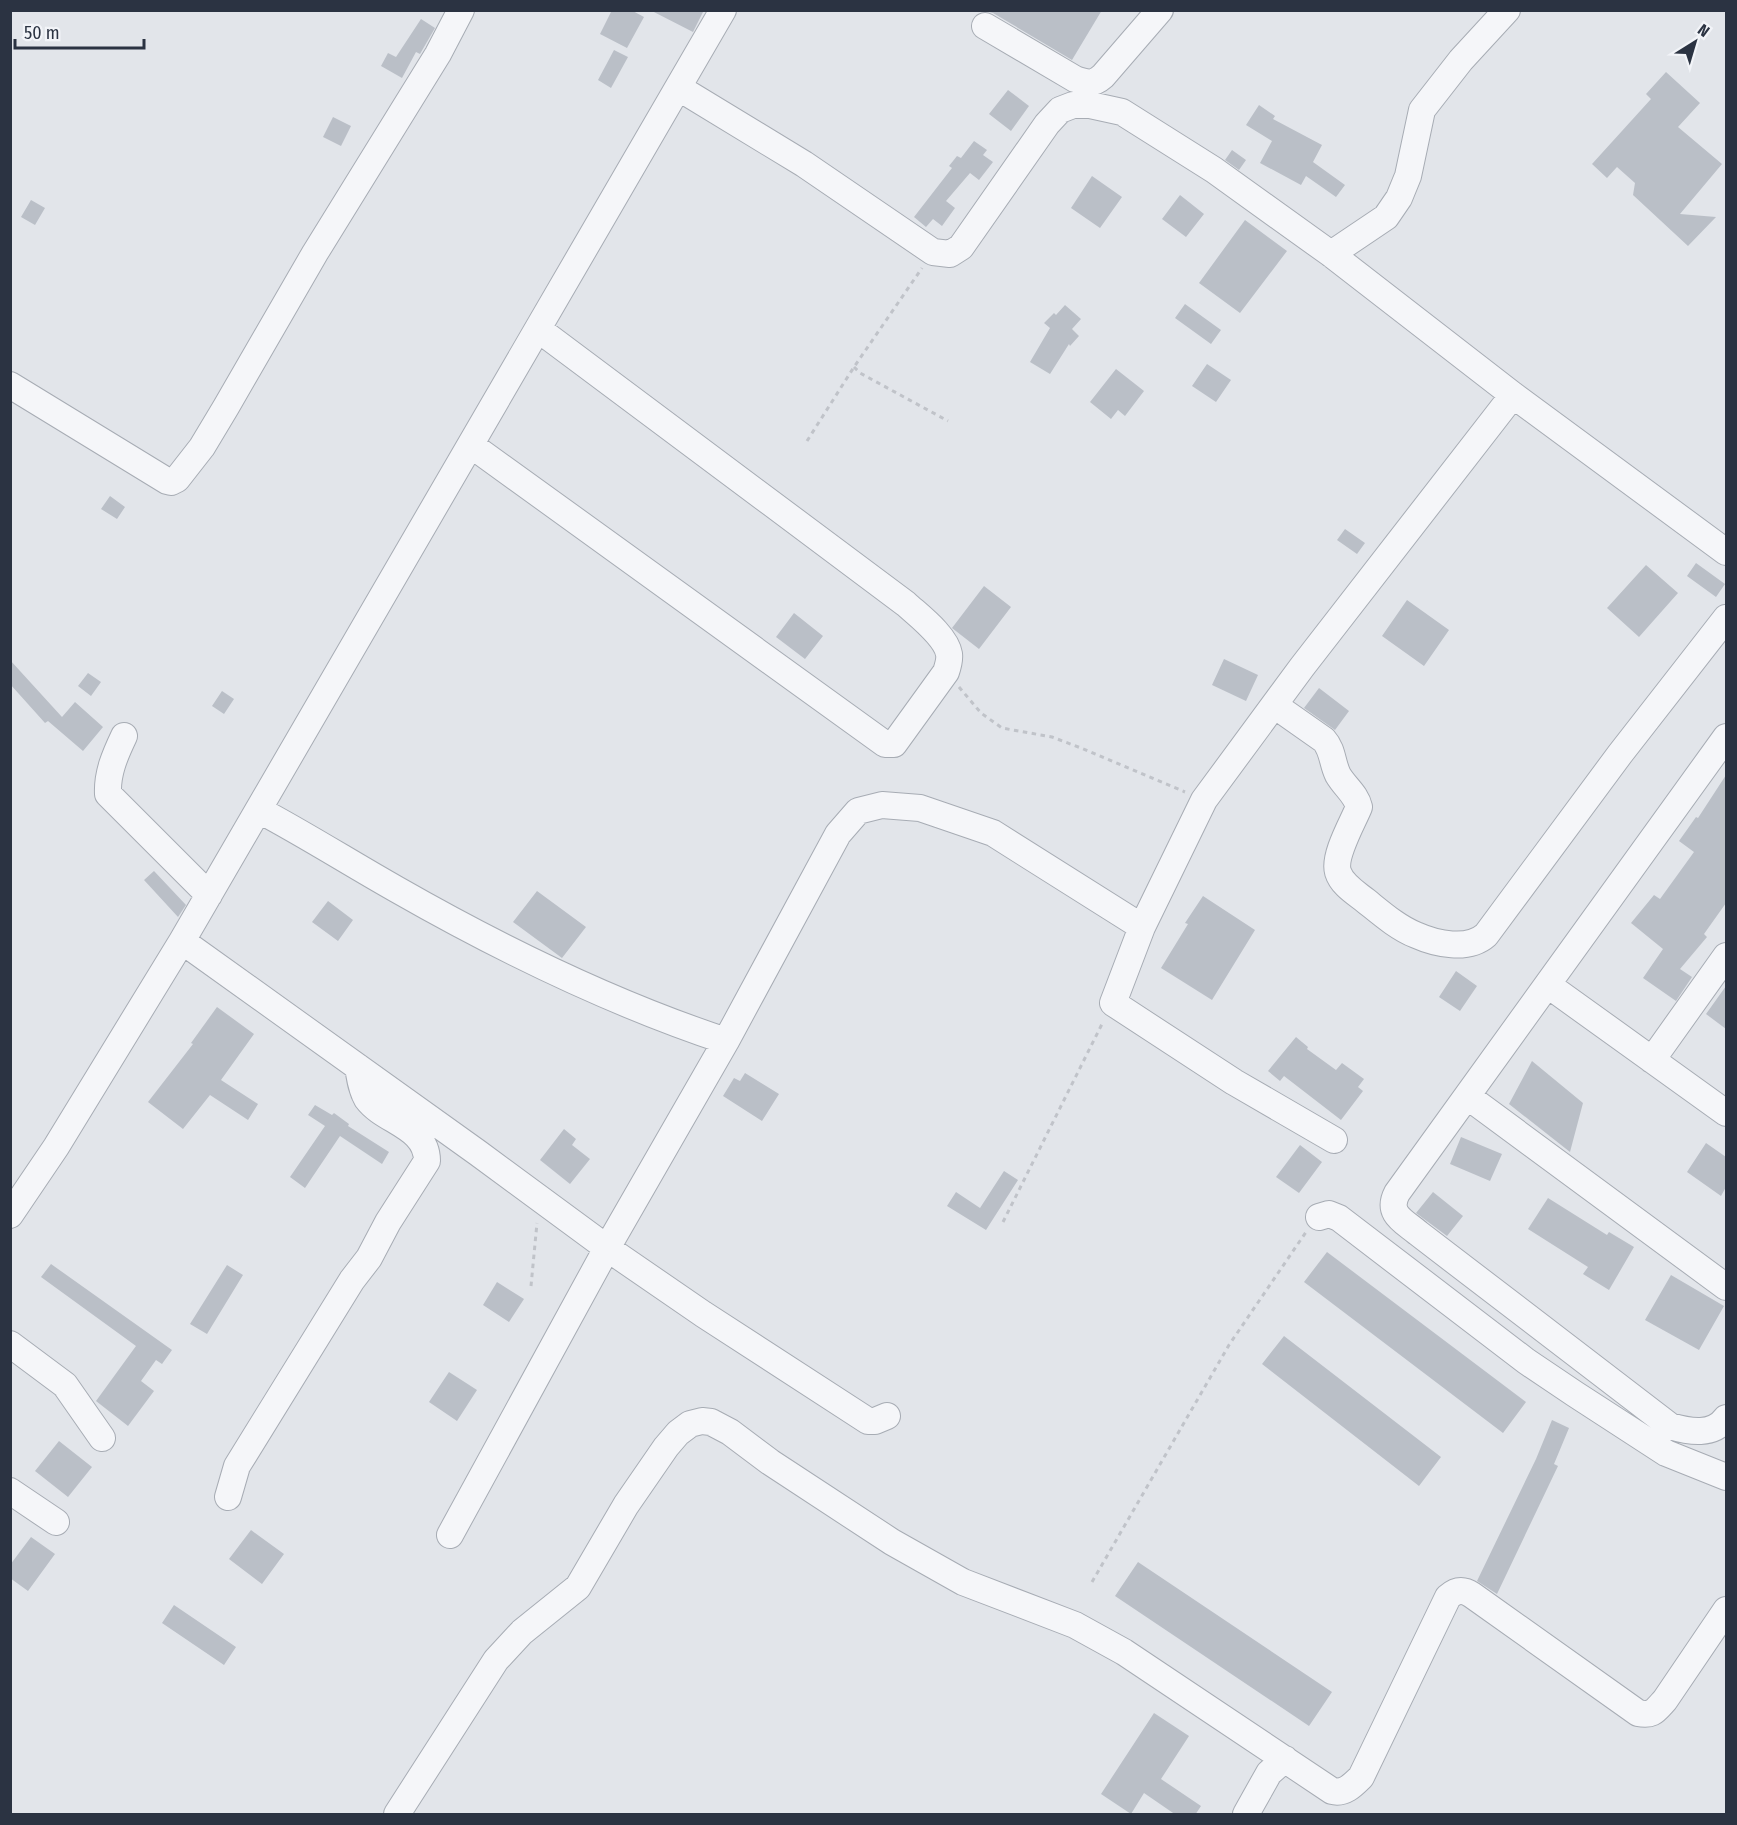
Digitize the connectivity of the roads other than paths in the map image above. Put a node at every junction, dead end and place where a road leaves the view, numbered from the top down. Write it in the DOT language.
graph roads {
  1 [pos="723,10"];
  2 [pos="1160,10"];
  3 [pos="1507,10"];
  4 [pos="453,13"];
  5 [pos="985,27"];
  6 [pos="679,88"];
  7 [pos="1331,254"];
  8 [pos="538,329"];
  9 [pos="10,385"];
  10 [pos="1513,395"];
  11 [pos="471,445"];
  12 [pos="1726,552"];
  13 [pos="1726,618"];
  14 [pos="1274,705"];
  15 [pos="124,736"];
  16 [pos="1726,737"];
  17 [pos="259,810"];
  18 [pos="209,895"];
  19 [pos="1142,927"];
  20 [pos="182,941"];
  21 [pos="1726,956"];
  22 [pos="1548,985"];
  23 [pos="726,1041"];
  24 [pos="1652,1060"];
  25 [pos="358,1067"];
  26 [pos="1467,1096"];
  27 [pos="1726,1113"];
  28 [pos="1334,1140"];
  29 [pos="13,1204"];
  30 [pos="1319,1217"];
  31 [pos="607,1248"];
  32 [pos="1726,1287"];
  33 [pos="10,1344"];
  34 [pos="887,1416"];
  35 [pos="1726,1418"];
  36 [pos="102,1438"];
  37 [pos="1726,1477"];
  38 [pos="10,1491"];
  39 [pos="228,1497"];
  40 [pos="56,1522"];
  41 [pos="450,1535"];
  42 [pos="1726,1610"];
  43 [pos="1285,1759"];
  44 [pos="397,1815"];
  45 [pos="1246,1815"];
  1 -- 6 [label="street"];
  2 -- 5 [label="street"];
  3 -- 7 [label="street"];
  4 -- 9 [label="street"];
  6 -- 7 [label="street"];
  6 -- 8 [label="street"];
  7 -- 10 [label="street"];
  8 -- 11 [label="street"];
  8 -- 11 [label="street"];
  10 -- 12 [label="street"];
  10 -- 14 [label="street"];
  11 -- 17 [label="street"];
  13 -- 14 [label="street"];
  14 -- 19 [label="street"];
  15 -- 18 [label="street"];
  16 -- 22 [label="street"];
  17 -- 18 [label="street"];
  17 -- 23 [label="street"];
  18 -- 20 [label="street"];
  19 -- 23 [label="street"];
  19 -- 28 [label="street"];
  20 -- 25 [label="street"];
  20 -- 29 [label="street"];
  21 -- 24 [label="street"];
  22 -- 24 [label="street"];
  22 -- 26 [label="street"];
  23 -- 31 [label="street"];
  24 -- 27 [label="street"];
  25 -- 31 [label="street"];
  25 -- 39 [label="street"];
  26 -- 32 [label="street"];
  26 -- 35 [label="street"];
  30 -- 37 [label="street"];
  31 -- 34 [label="street"];
  31 -- 41 [label="street"];
  33 -- 36 [label="street"];
  38 -- 40 [label="street"];
  42 -- 43 [label="street"];
  43 -- 44 [label="street"];
  43 -- 45 [label="street"];
}
